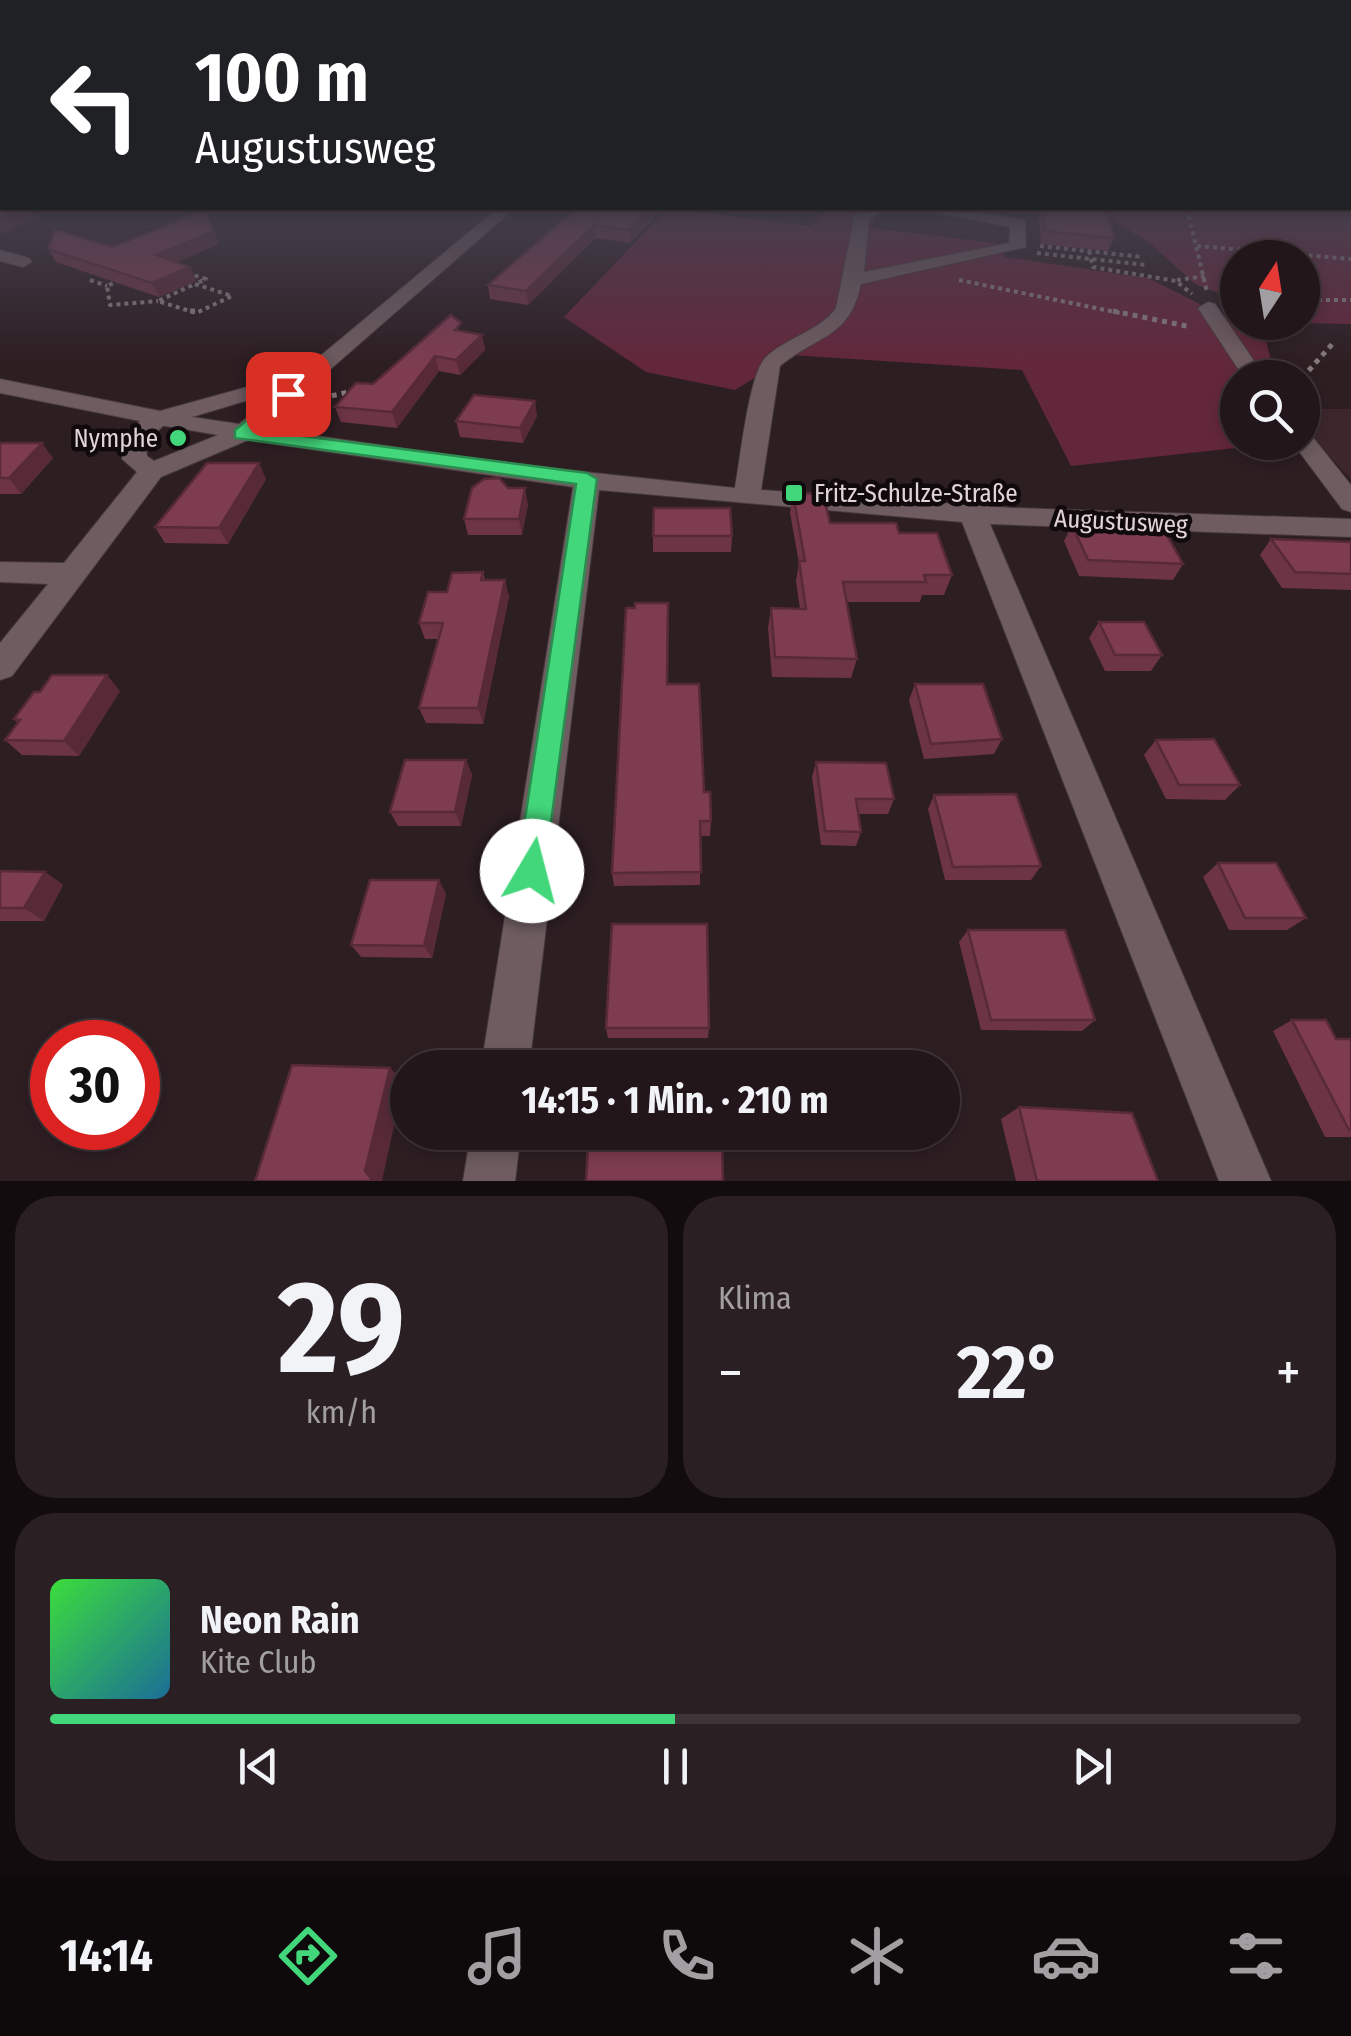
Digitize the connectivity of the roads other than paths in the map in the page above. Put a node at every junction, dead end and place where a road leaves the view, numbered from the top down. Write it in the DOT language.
graph roads {
  1 [pos="454,253"];
  2 [pos="857,253"];
  3 [pos="953,253"];
  4 [pos="0,255"];
  5 [pos="23,262"];
  6 [pos="854,280"];
  7 [pos="1208,308"];
  8 [pos="1242,360"];
  9 [pos="311,374"];
  10 [pos="0,386"];
  11 [pos="156,420"];
  12 [pos="252,435"];
  13 [pos="1318,460"];
  14 [pos="152,471"];
  15 [pos="587,479"];
  16 [pos="747,495"];
  17 [pos="1351,503"];
  18 [pos="971,511"];
  19 [pos="1351,528"];
  20 [pos="0,572"];
  21 [pos="72,574"];
  22 [pos="0,666"];
  23 [pos="508,1050"];
  24 [pos="493,1150"];
  25 [pos="489,1181"];
  26 [pos="1245,1181"];
  1 -- 9 [label="street"];
  2 -- 6 [label="street"];
  3 -- 6 [label="street"];
  4 -- 5 [label="street"];
  6 -- 16 [label="street"];
  7 -- 8 [label="street"];
  9 -- 11 [label="street"];
  9 -- 12 [label="street"];
  10 -- 11 [label="street, Augustusweg"];
  11 -- 12 [label="street, Augustusweg"];
  11 -- 14 [label="street"];
  12 -- 14 [label="street"];
  12 -- 15 [label="street, Augustusweg"];
  13 -- 17 [label="street"];
  14 -- 21 [label="street"];
  15 -- 16 [label="street, Augustusweg"];
  15 -- 23 [label="street"];
  16 -- 18 [label="street, Augustusweg"];
  18 -- 19 [label="street, Augustusweg"];
  18 -- 26 [label="street"];
  20 -- 21 [label="street"];
  21 -- 22 [label="street"];
  24 -- 25 [label="street"];
}
